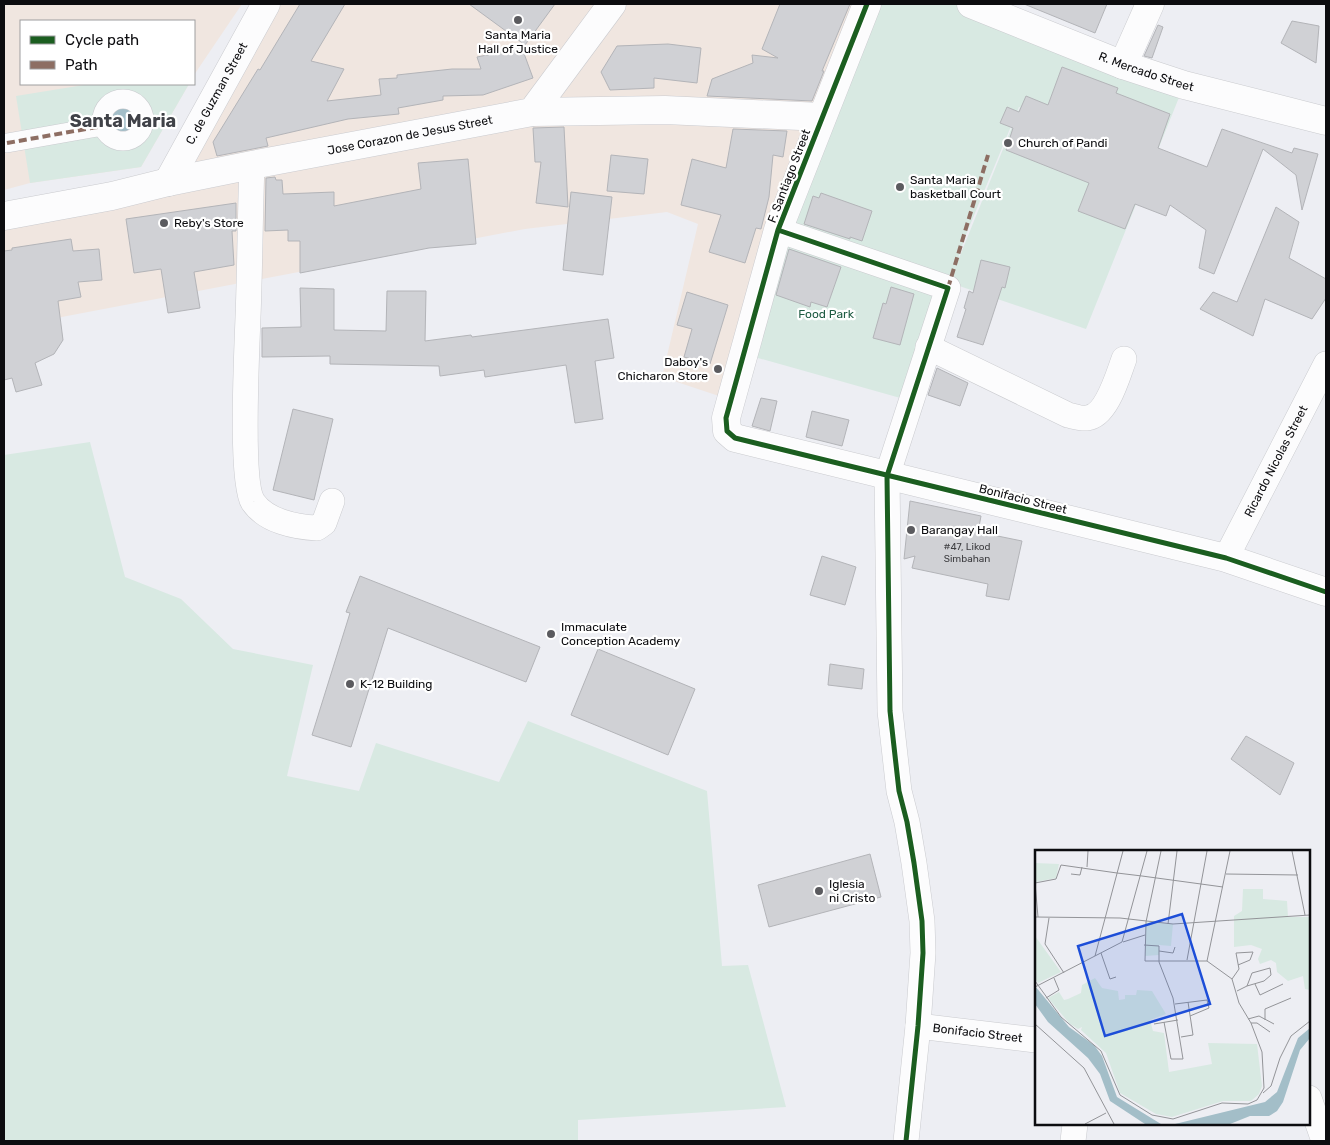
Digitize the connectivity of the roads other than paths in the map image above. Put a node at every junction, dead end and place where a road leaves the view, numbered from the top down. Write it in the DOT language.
graph roads {
  1 [pos="266,4"];
  2 [pos="612,4"];
  3 [pos="867,4"];
  4 [pos="971,4"];
  5 [pos="1150,4"];
  6 [pos="1122,65"];
  7 [pos="532,112"];
  8 [pos="822,117"];
  9 [pos="1326,121"];
  10 [pos="103,126"];
  11 [pos="7,143"];
  12 [pos="252,165"];
  13 [pos="168,182"];
  14 [pos="4,216"];
  15 [pos="778,230"];
  16 [pos="928,348"];
  17 [pos="1124,359"];
  18 [pos="1326,364"];
  19 [pos="726,418"];
  20 [pos="887,476"];
  21 [pos="332,501"];
  22 [pos="1226,558"];
  23 [pos="1326,592"];
  24 [pos="918,1026"];
  25 [pos="1035,1040"];
  26 [pos="1310,1101"];
  27 [pos="1075,1125"];
  28 [pos="1323,1136"];
  29 [pos="906,1141"];
  30 [pos="1073,1141"];
  1 -- 13 [label="street, C. de Guzman Street"];
  2 -- 7 [label="street"];
  3 -- 8 [label="street, F. Santiago Street"];
  4 -- 6 [label="street, R. Mercado Street"];
  5 -- 6 [label="street"];
  6 -- 9 [label="street, R. Mercado Street"];
  7 -- 8 [label="street, Jose Corazon de Jesus Street"];
  7 -- 12 [label="street, Jose Corazon de Jesus Street"];
  8 -- 15 [label="street, F. Santiago Street"];
  10 -- 11 [label="street"];
  12 -- 13 [label="street, Jose Corazon de Jesus Street"];
  12 -- 21 [label="street"];
  13 -- 14 [label="street, Jose Corazon de Jesus Street"];
  15 -- 16 [label="street"];
  15 -- 19 [label="street, F. Santiago Street"];
  16 -- 17 [label="street"];
  16 -- 20 [label="street"];
  18 -- 22 [label="street, Ricardo Nicolas Street"];
  19 -- 20 [label="street, Bonifacio Street"];
  20 -- 22 [label="street, Bonifacio Street"];
  20 -- 24 [label="street"];
  22 -- 23 [label="street, Bonifacio Street"];
  24 -- 25 [label="street, Bonifacio Street"];
  24 -- 29 [label="street"];
  26 -- 28 [label="street"];
  27 -- 30 [label="street"];
}
